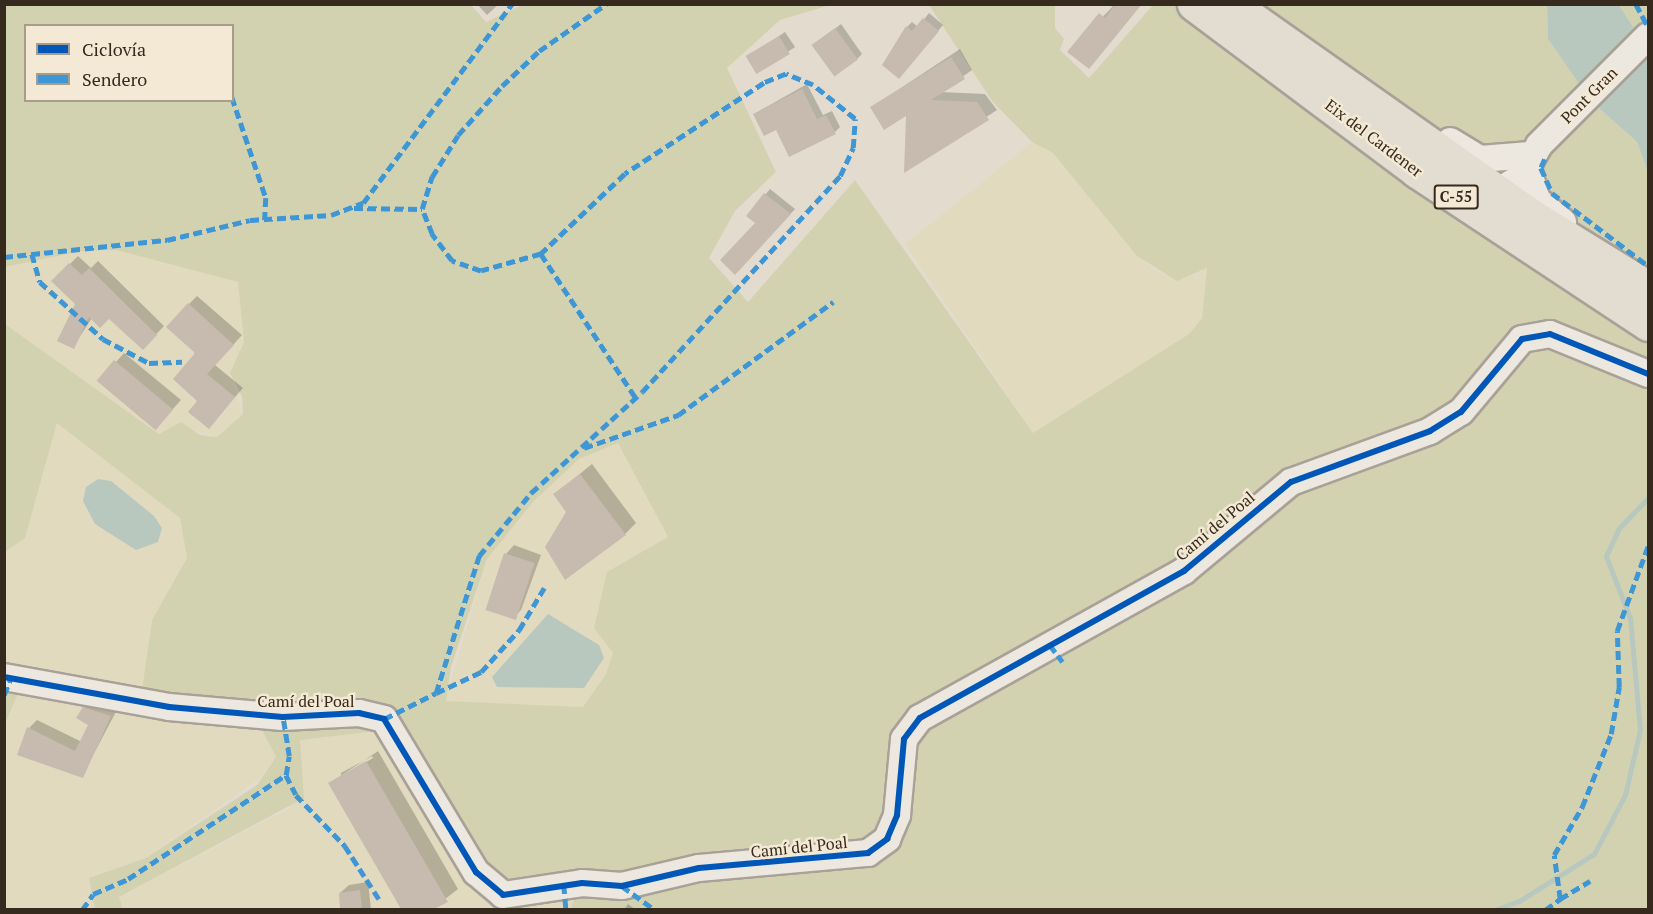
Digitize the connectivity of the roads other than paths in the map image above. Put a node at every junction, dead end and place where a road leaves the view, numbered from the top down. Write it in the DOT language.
graph roads {
  1 [pos="1194,4"];
  2 [pos="1231,4"];
  3 [pos="1648,36"];
  4 [pos="1271,61"];
  5 [pos="1365,94"];
  6 [pos="1528,156"];
  7 [pos="1499,191"];
  8 [pos="1615,268"];
  9 [pos="1643,308"];
  10 [pos="1648,374"];
  11 [pos="4,677"];
  1 -- 4 [label="main road, Eix del Cardener / C-55"];
  2 -- 5 [label="main road, Eix del Cardener / C-55"];
  3 -- 6 [label="street, Pont Gran"];
  4 -- 7 [label="street"];
  4 -- 9 [label="main road, Eix del Cardener / C-55"];
  5 -- 6 [label="street"];
  5 -- 7 [label="main road, C-55"];
  6 -- 7 [label="street, Pont Gran"];
  6 -- 8 [label="street"];
  7 -- 8 [label="main road, C-55"];
  7 -- 9 [label="street"];
  8 -- 9 [label="main road, C-55"];
  10 -- 11 [label="street, Camí del Poal"];
}
